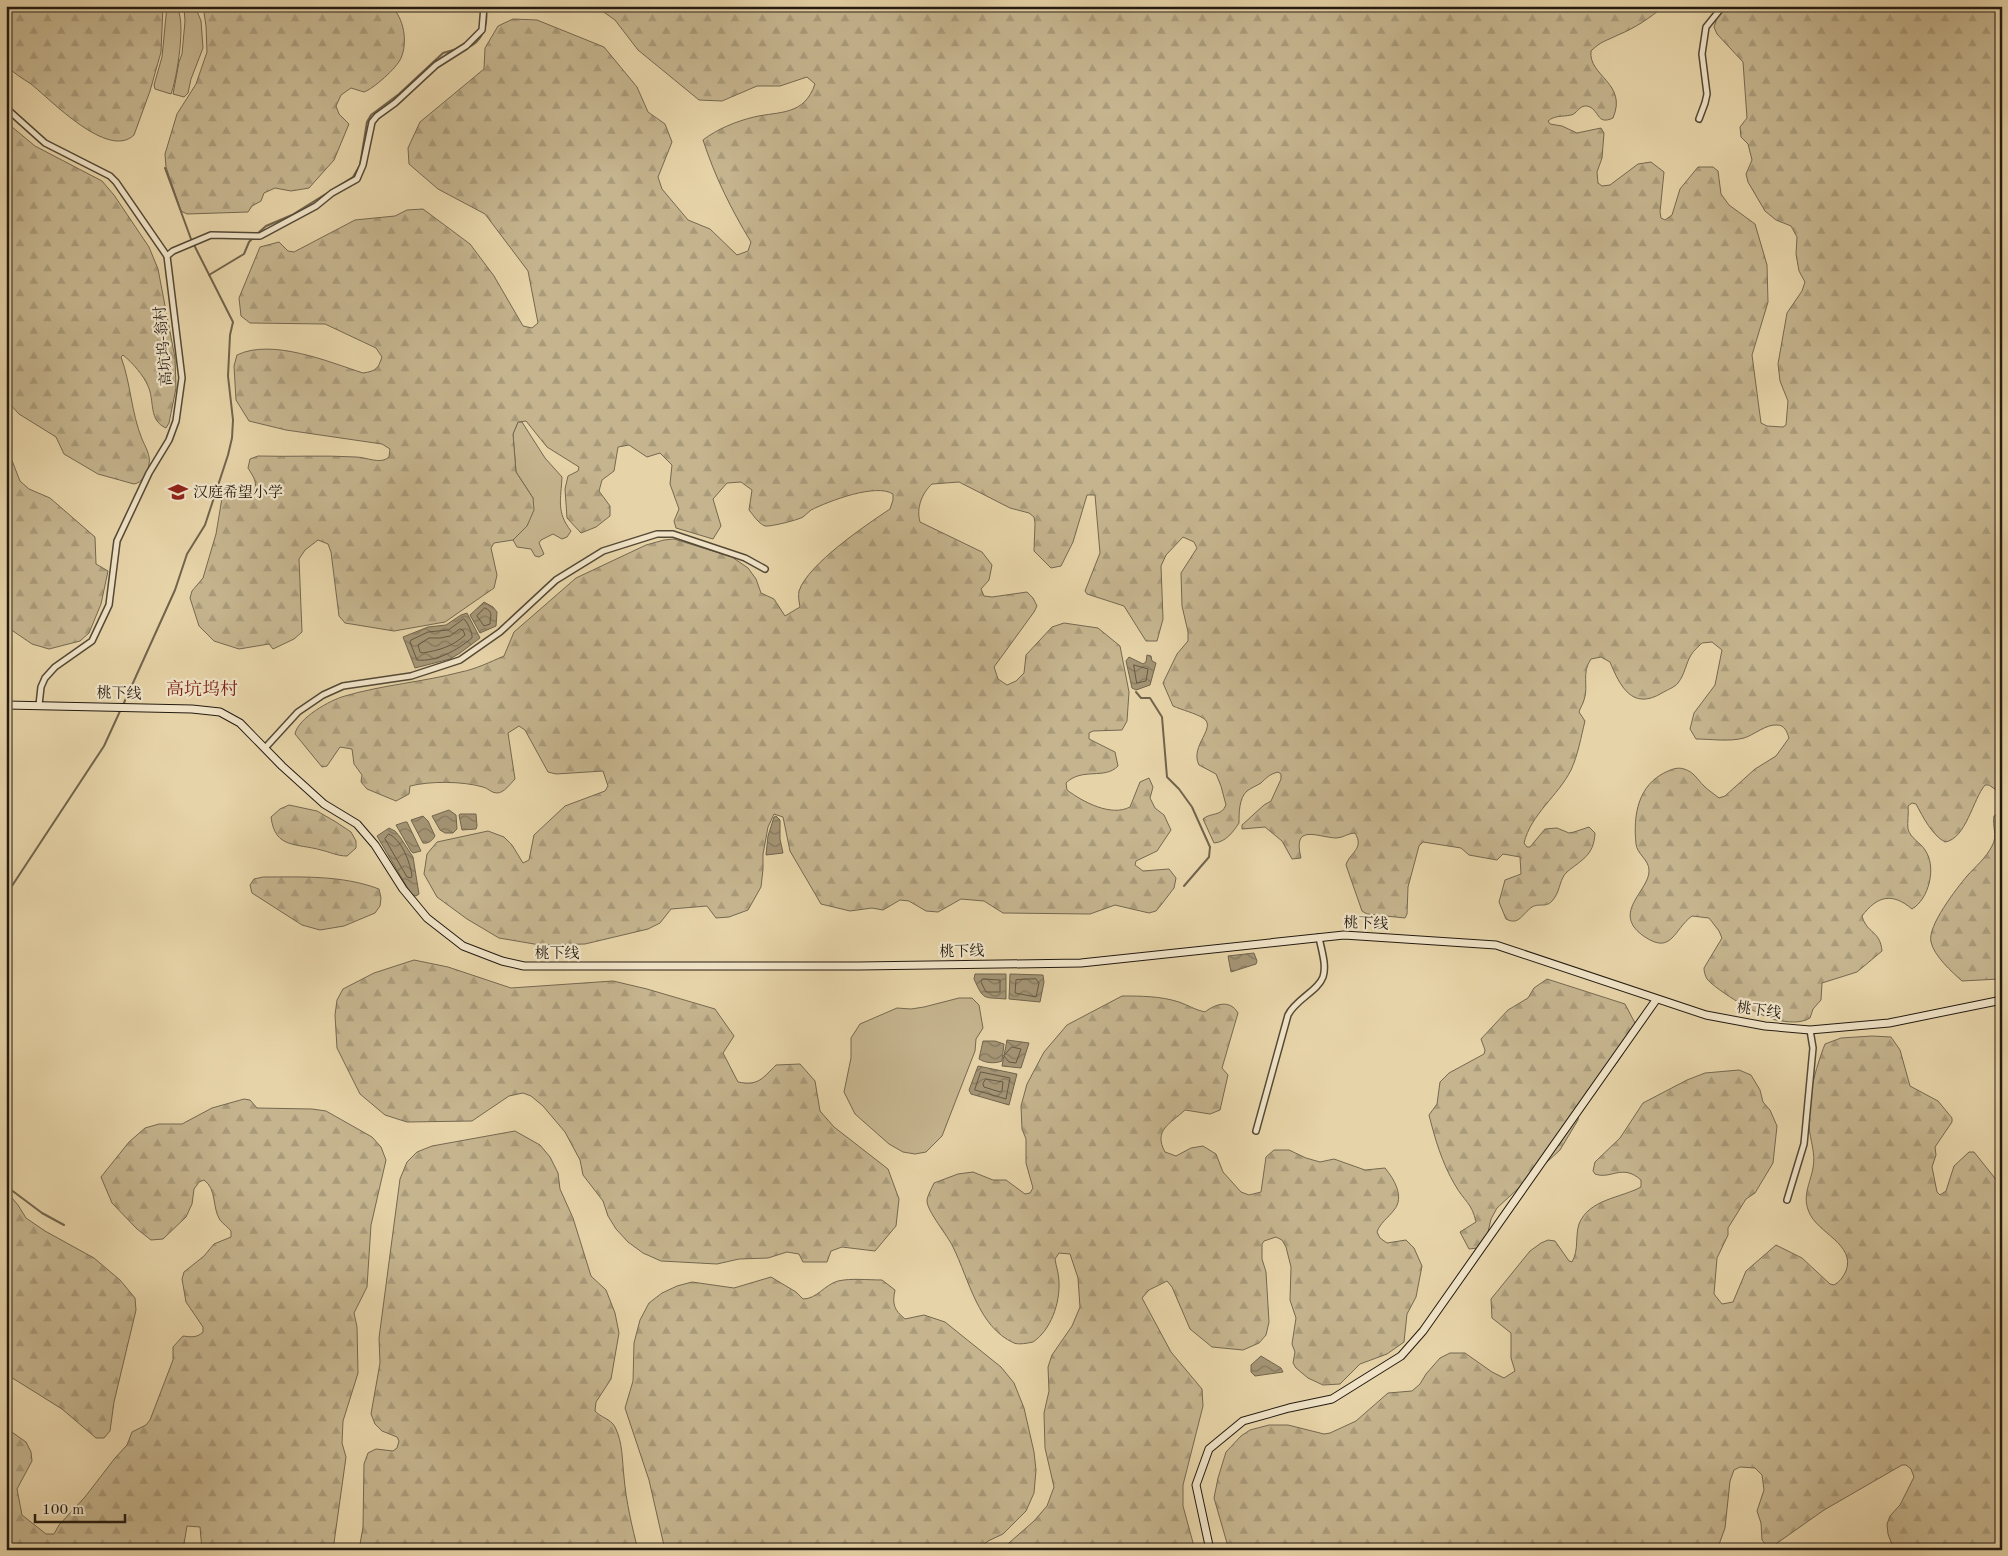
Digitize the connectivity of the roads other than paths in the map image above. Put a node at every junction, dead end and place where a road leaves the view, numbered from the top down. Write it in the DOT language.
graph roads {
  1 [pos="484,6"];
  2 [pos="1723,6"];
  3 [pos="6,108"];
  4 [pos="1699,119"];
  5 [pos="167,256"];
  6 [pos="764,569"];
  7 [pos="6,705"];
  8 [pos="39,705"];
  9 [pos="264,748"];
  10 [pos="1319,937"];
  11 [pos="1656,1000"];
  12 [pos="2002,1000"];
  13 [pos="1810,1030"];
  14 [pos="1256,1131"];
  15 [pos="1787,1200"];
  16 [pos="1210,1550"];
  1 -- 5 [label="street"];
  2 -- 4 [label="street"];
  3 -- 5 [label="street, 高坑坞-翁村"];
  5 -- 8 [label="street, 高坑坞-翁村"];
  6 -- 9 [label="street"];
  7 -- 8 [label="main road, 桃下线"];
  8 -- 9 [label="main road, 桃下线"];
  9 -- 10 [label="main road, 桃下线"];
  10 -- 11 [label="main road, 桃下线"];
  10 -- 14 [label="street"];
  11 -- 13 [label="main road, 桃下线"];
  11 -- 16 [label="main road"];
  12 -- 13 [label="main road, 桃下线"];
  13 -- 15 [label="street"];
}
